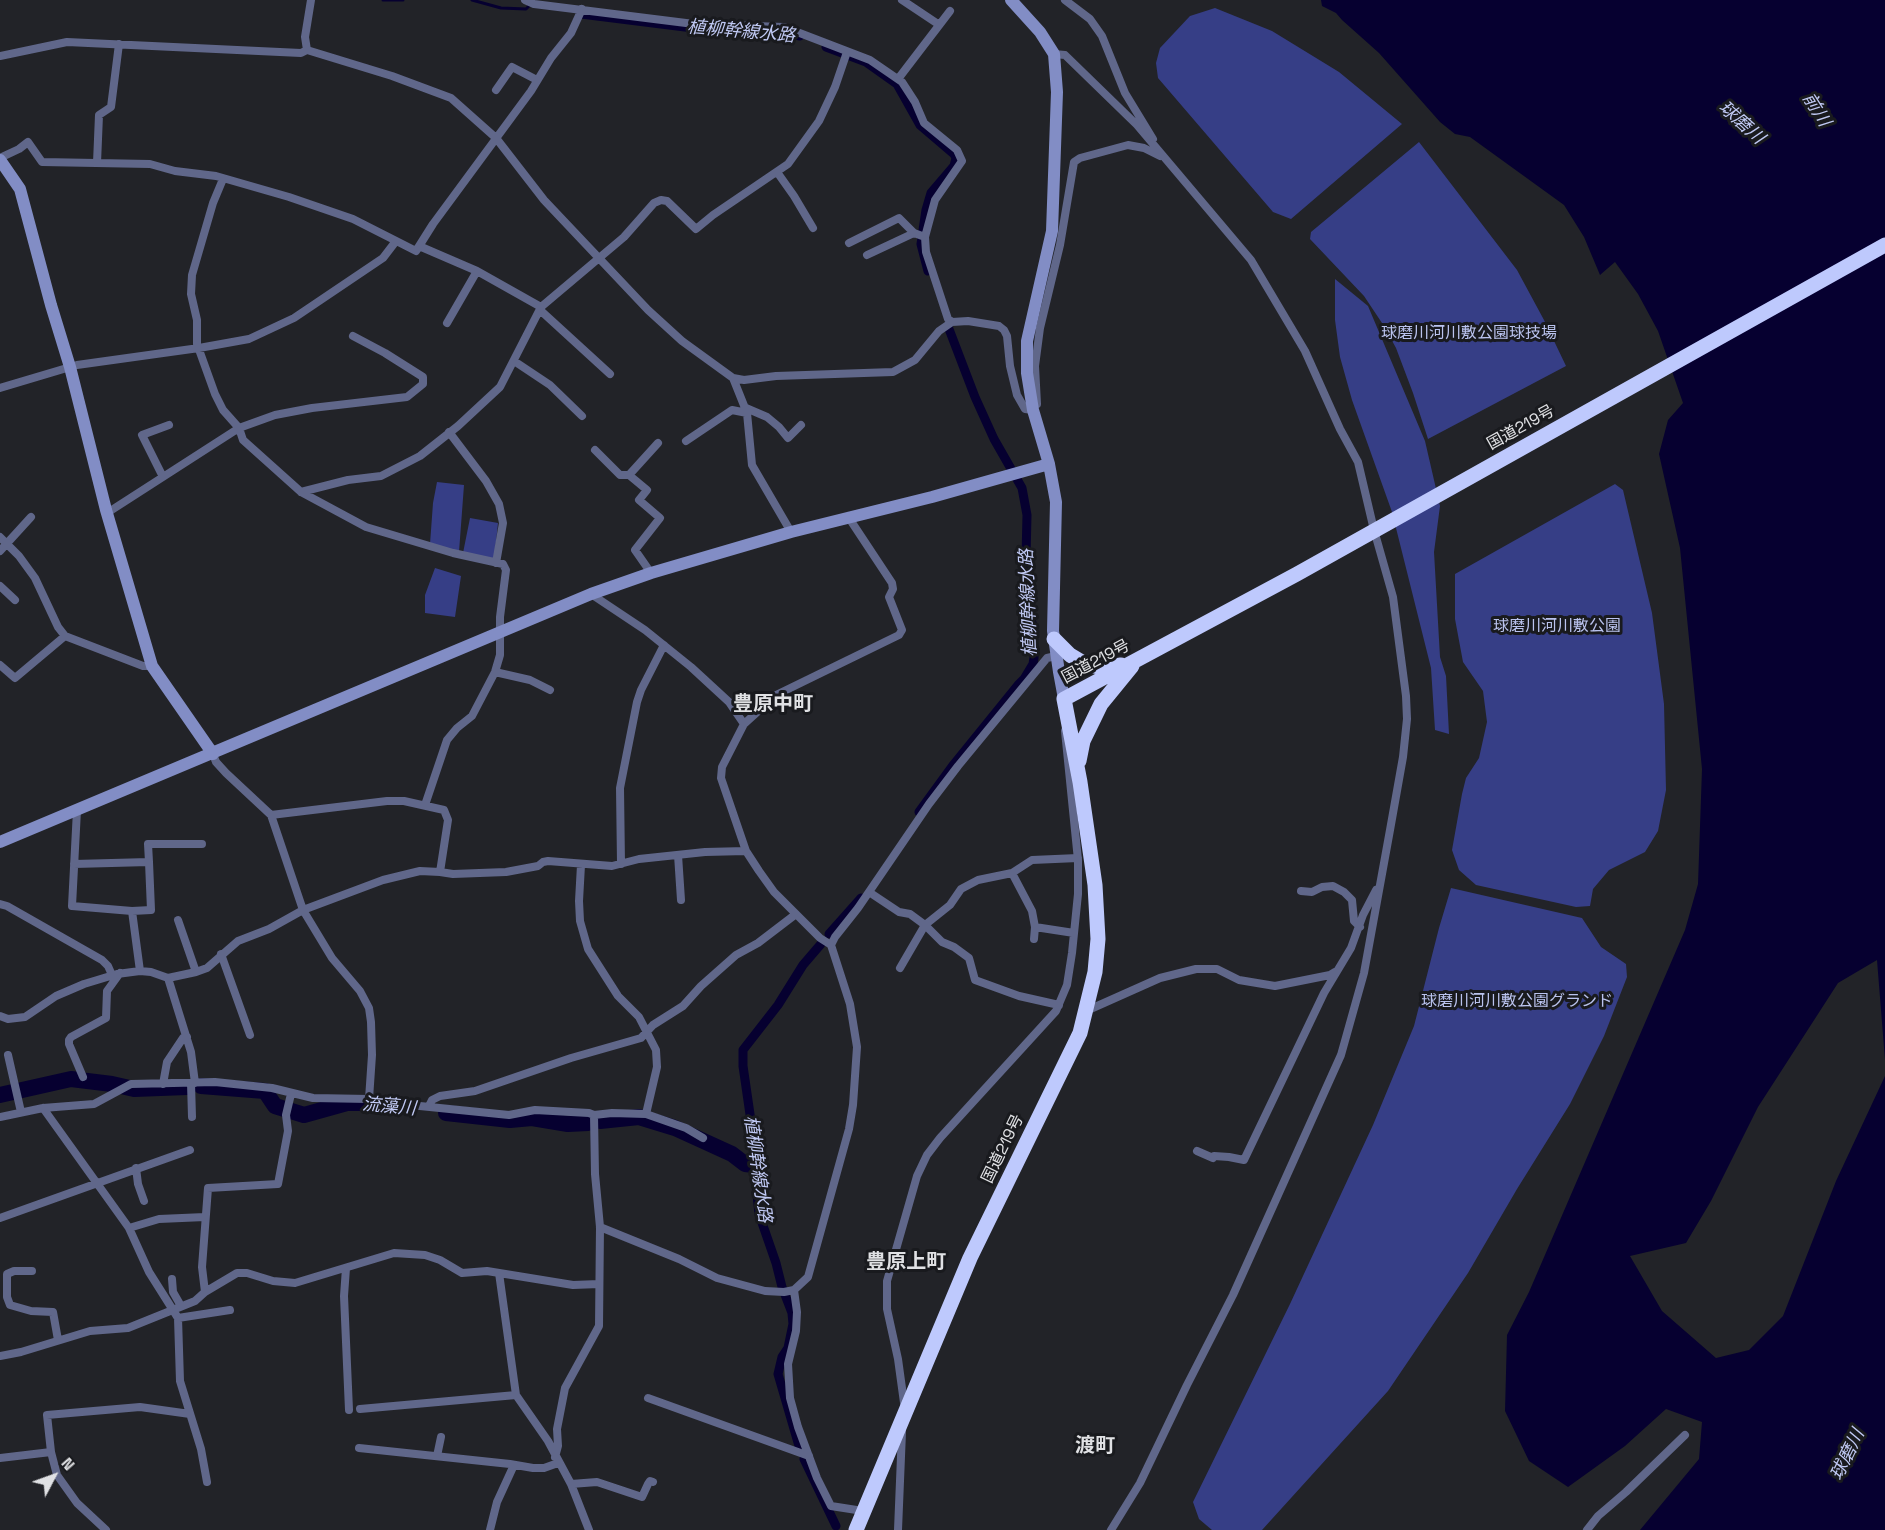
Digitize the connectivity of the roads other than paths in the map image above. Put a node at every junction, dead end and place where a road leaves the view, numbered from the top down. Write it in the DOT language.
graph roads {
  1 [pos="311,0"];
  2 [pos="525,0"];
  3 [pos="902,0"];
  4 [pos="1011,0"];
  5 [pos="1065,0"];
  6 [pos="950,11"];
  7 [pos="581,12"];
  8 [pos="938,24"];
  9 [pos="119,44"];
  10 [pos="307,50"];
  11 [pos="1054,54"];
  12 [pos="846,55"];
  13 [pos="0,56"];
  14 [pos="898,79"];
  15 [pos="537,80"];
  16 [pos="496,90"];
  17 [pos="496,138"];
  18 [pos="1164,158"];
  19 [pos="0,159"];
  20 [pos="97,163"];
  21 [pos="777,172"];
  22 [pos="222,179"];
  23 [pos="813,228"];
  24 [pos="920,235"];
  25 [pos="396,242"];
  26 [pos="849,243"];
  27 [pos="1885,245"];
  28 [pos="419,246"];
  29 [pos="867,255"];
  30 [pos="600,258"];
  31 [pos="477,272"];
  32 [pos="541,309"];
  33 [pos="952,322"];
  34 [pos="447,323"];
  35 [pos="352,336"];
  36 [pos="199,348"];
  37 [pos="514,361"];
  38 [pos="70,367"];
  39 [pos="610,374"];
  40 [pos="733,378"];
  41 [pos="0,388"];
  42 [pos="1033,410"];
  43 [pos="747,411"];
  44 [pos="582,416"];
  45 [pos="170,424"];
  46 [pos="801,425"];
  47 [pos="239,428"];
  48 [pos="450,432"];
  49 [pos="1040,433"];
  50 [pos="686,441"];
  51 [pos="657,443"];
  52 [pos="595,450"];
  53 [pos="1049,464"];
  54 [pos="629,475"];
  55 [pos="162,477"];
  56 [pos="301,492"];
  57 [pos="107,513"];
  58 [pos="31,517"];
  59 [pos="849,518"];
  60 [pos="1378,528"];
  61 [pos="791,532"];
  62 [pos="0,537"];
  63 [pos="4,548"];
  64 [pos="496,563"];
  65 [pos="651,573"];
  66 [pos="0,586"];
  67 [pos="591,594"];
  68 [pos="15,600"];
  69 [pos="501,631"];
  70 [pos="65,636"];
  71 [pos="1054,639"];
  72 [pos="664,645"];
  73 [pos="1056,656"];
  74 [pos="1136,661"];
  75 [pos="0,665"];
  76 [pos="152,666"];
  77 [pos="495,672"];
  78 [pos="550,690"];
  79 [pos="1065,699"];
  80 [pos="744,724"];
  81 [pos="213,754"];
  82 [pos="1078,769"];
  83 [pos="425,805"];
  84 [pos="77,810"];
  85 [pos="271,815"];
  86 [pos="0,842"];
  87 [pos="202,844"];
  88 [pos="746,851"];
  89 [pos="678,855"];
  90 [pos="1078,858"];
  91 [pos="149,862"];
  92 [pos="74,864"];
  93 [pos="621,864"];
  94 [pos="581,865"];
  95 [pos="440,872"];
  96 [pos="1012,873"];
  97 [pos="1380,882"];
  98 [pos="1301,891"];
  99 [pos="869,892"];
  100 [pos="681,900"];
  101 [pos="0,904"];
  102 [pos="303,910"];
  103 [pos="132,911"];
  104 [pos="796,914"];
  105 [pos="178,920"];
  106 [pos="925,925"];
  107 [pos="1035,927"];
  108 [pos="1360,927"];
  109 [pos="1074,933"];
  110 [pos="1034,939"];
  111 [pos="831,945"];
  112 [pos="221,954"];
  113 [pos="900,968"];
  114 [pos="140,970"];
  115 [pos="196,972"];
  116 [pos="1336,972"];
  117 [pos="116,974"];
  118 [pos="168,978"];
  119 [pos="1059,1005"];
  120 [pos="1085,1011"];
  121 [pos="0,1016"];
  122 [pos="648,1032"];
  123 [pos="249,1035"];
  124 [pos="187,1037"];
  125 [pos="8,1055"];
  126 [pos="83,1077"];
  127 [pos="193,1083"];
  128 [pos="163,1084"];
  129 [pos="291,1094"];
  130 [pos="369,1099"];
  131 [pos="429,1106"];
  132 [pos="43,1108"];
  133 [pos="21,1112"];
  134 [pos="645,1114"];
  135 [pos="594,1115"];
  136 [pos="0,1117"];
  137 [pos="192,1117"];
  138 [pos="703,1138"];
  139 [pos="190,1150"];
  140 [pos="1197,1151"];
  141 [pos="136,1168"];
  142 [pos="97,1182"];
  143 [pos="144,1201"];
  144 [pos="205,1217"];
  145 [pos="0,1218"];
  146 [pos="600,1227"];
  147 [pos="129,1228"];
  148 [pos="346,1268"];
  149 [pos="32,1271"];
  150 [pos="499,1273"];
  151 [pos="172,1280"];
  152 [pos="599,1284"];
  153 [pos="794,1290"];
  154 [pos="205,1292"];
  155 [pos="177,1308"];
  156 [pos="230,1310"];
  157 [pos="178,1318"];
  158 [pos="58,1340"];
  159 [pos="0,1356"];
  160 [pos="516,1395"];
  161 [pos="648,1398"];
  162 [pos="360,1408"];
  163 [pos="349,1410"];
  164 [pos="906,1411"];
  165 [pos="190,1414"];
  166 [pos="1685,1435"];
  167 [pos="441,1437"];
  168 [pos="359,1448"];
  169 [pos="51,1452"];
  170 [pos="437,1456"];
  171 [pos="809,1456"];
  172 [pos="0,1458"];
  173 [pos="557,1460"];
  174 [pos="514,1465"];
  175 [pos="207,1482"];
  176 [pos="653,1482"];
  177 [pos="571,1484"];
  178 [pos="863,1511"];
  179 [pos="105,1530"];
  180 [pos="490,1530"];
  181 [pos="589,1530"];
  182 [pos="856,1530"];
  183 [pos="898,1530"];
  184 [pos="1112,1530"];
  185 [pos="1587,1530"];
  1 -- 10 [label="street"];
  2 -- 7 [label="street"];
  3 -- 8 [label="street"];
  4 -- 11 [label="street"];
  5 -- 18 [label="street"];
  6 -- 8 [label="street"];
  7 -- 12 [label="street"];
  7 -- 15 [label="street"];
  8 -- 14 [label="street"];
  9 -- 10 [label="street"];
  9 -- 13 [label="street"];
  9 -- 20 [label="street"];
  10 -- 17 [label="street"];
  11 -- 18 [label="street"];
  11 -- 42 [label="street"];
  12 -- 14 [label="street"];
  12 -- 21 [label="street"];
  14 -- 24 [label="street"];
  15 -- 16 [label="street"];
  15 -- 17 [label="street"];
  17 -- 28 [label="street"];
  17 -- 30 [label="street"];
  18 -- 49 [label="street"];
  18 -- 60 [label="street"];
  19 -- 20 [label="street"];
  19 -- 38 [label="street"];
  20 -- 22 [label="street"];
  21 -- 23 [label="street"];
  21 -- 30 [label="street"];
  22 -- 25 [label="street"];
  22 -- 36 [label="street"];
  24 -- 26 [label="street"];
  24 -- 29 [label="street"];
  24 -- 33 [label="street"];
  25 -- 28 [label="street"];
  25 -- 36 [label="street"];
  27 -- 60 [label="highway, 国道219号"];
  28 -- 31 [label="street"];
  30 -- 32 [label="street"];
  30 -- 40 [label="street"];
  31 -- 32 [label="street"];
  31 -- 34 [label="street"];
  32 -- 37 [label="street"];
  32 -- 39 [label="street"];
  33 -- 40 [label="street"];
  33 -- 42 [label="street"];
  35 -- 47 [label="street"];
  36 -- 38 [label="street"];
  36 -- 47 [label="street"];
  37 -- 44 [label="street"];
  37 -- 48 [label="street"];
  38 -- 41 [label="street"];
  38 -- 57 [label="street"];
  40 -- 43 [label="street"];
  42 -- 49 [label="street"];
  43 -- 46 [label="street"];
  43 -- 50 [label="street"];
  43 -- 61 [label="street"];
  45 -- 55 [label="street"];
  47 -- 55 [label="street"];
  47 -- 56 [label="street"];
  48 -- 56 [label="street"];
  48 -- 64 [label="street"];
  49 -- 53 [label="street"];
  51 -- 54 [label="street"];
  52 -- 54 [label="street"];
  53 -- 59 [label="street"];
  53 -- 71 [label="street"];
  54 -- 65 [label="street"];
  55 -- 57 [label="street"];
  56 -- 64 [label="street"];
  57 -- 76 [label="street"];
  58 -- 63 [label="street"];
  59 -- 61 [label="street"];
  59 -- 80 [label="street"];
  60 -- 74 [label="highway, 国道219号"];
  60 -- 97 [label="street"];
  61 -- 65 [label="street"];
  62 -- 63 [label="street"];
  63 -- 70 [label="street"];
  64 -- 69 [label="street"];
  65 -- 67 [label="street"];
  66 -- 68 [label="street"];
  67 -- 69 [label="street"];
  67 -- 72 [label="street"];
  69 -- 77 [label="street"];
  69 -- 81 [label="street"];
  70 -- 75 [label="street"];
  70 -- 76 [label="street"];
  71 -- 73 [label="street"];
  71 -- 74 [label="highway"];
  72 -- 80 [label="street"];
  72 -- 93 [label="street"];
  73 -- 79 [label="street"];
  73 -- 99 [label="street"];
  74 -- 79 [label="highway, 国道219号"];
  74 -- 82 [label="highway"];
  76 -- 81 [label="street"];
  77 -- 78 [label="street"];
  77 -- 83 [label="street"];
  79 -- 82 [label="highway, 国道219号"];
  79 -- 90 [label="street"];
  80 -- 88 [label="street"];
  81 -- 84 [label="street"];
  81 -- 85 [label="street"];
  82 -- 120 [label="highway, 国道219号"];
  83 -- 85 [label="street"];
  83 -- 95 [label="street"];
  84 -- 86 [label="street"];
  84 -- 92 [label="street"];
  85 -- 102 [label="street"];
  87 -- 91 [label="street"];
  88 -- 89 [label="street"];
  88 -- 104 [label="street"];
  89 -- 93 [label="street"];
  89 -- 100 [label="street"];
  90 -- 96 [label="street"];
  90 -- 109 [label="street"];
  91 -- 92 [label="street"];
  91 -- 103 [label="street"];
  92 -- 103 [label="street"];
  93 -- 94 [label="street"];
  94 -- 95 [label="street"];
  94 -- 122 [label="street"];
  95 -- 102 [label="street"];
  96 -- 106 [label="street"];
  96 -- 107 [label="street"];
  97 -- 108 [label="street"];
  97 -- 184 [label="street"];
  98 -- 108 [label="street"];
  99 -- 106 [label="street"];
  99 -- 111 [label="street"];
  101 -- 117 [label="street"];
  102 -- 112 [label="street"];
  102 -- 130 [label="street"];
  103 -- 114 [label="street"];
  104 -- 111 [label="street"];
  104 -- 122 [label="street"];
  105 -- 115 [label="street"];
  106 -- 113 [label="street"];
  106 -- 119 [label="street"];
  107 -- 109 [label="street"];
  107 -- 110 [label="street"];
  108 -- 116 [label="street"];
  109 -- 119 [label="street"];
  111 -- 153 [label="street"];
  112 -- 115 [label="street"];
  112 -- 123 [label="street"];
  114 -- 117 [label="street"];
  114 -- 118 [label="street"];
  115 -- 118 [label="street"];
  116 -- 120 [label="street"];
  116 -- 140 [label="street"];
  117 -- 121 [label="street"];
  117 -- 126 [label="street"];
  118 -- 124 [label="street"];
  119 -- 164 [label="street"];
  120 -- 164 [label="highway, 国道219号"];
  122 -- 131 [label="street"];
  122 -- 134 [label="street"];
  124 -- 127 [label="street"];
  124 -- 128 [label="street"];
  125 -- 133 [label="street"];
  127 -- 128 [label="street"];
  127 -- 129 [label="street"];
  127 -- 137 [label="street"];
  128 -- 132 [label="street"];
  129 -- 130 [label="street"];
  129 -- 144 [label="street"];
  130 -- 131 [label="street"];
  131 -- 135 [label="street"];
  132 -- 133 [label="street"];
  132 -- 142 [label="street"];
  133 -- 136 [label="street"];
  134 -- 135 [label="street"];
  134 -- 138 [label="street"];
  135 -- 146 [label="street"];
  139 -- 141 [label="street"];
  141 -- 142 [label="street"];
  141 -- 143 [label="street"];
  142 -- 145 [label="street"];
  142 -- 147 [label="street"];
  144 -- 147 [label="street"];
  144 -- 154 [label="street"];
  146 -- 152 [label="street"];
  146 -- 153 [label="street"];
  147 -- 155 [label="street"];
  148 -- 150 [label="street"];
  148 -- 154 [label="street"];
  148 -- 163 [label="street"];
  149 -- 158 [label="street"];
  150 -- 152 [label="street"];
  150 -- 160 [label="street"];
  151 -- 155 [label="street"];
  152 -- 173 [label="street"];
  153 -- 171 [label="street"];
  154 -- 155 [label="street"];
  155 -- 157 [label="street"];
  155 -- 158 [label="street"];
  156 -- 157 [label="street"];
  157 -- 165 [label="street"];
  158 -- 159 [label="street"];
  160 -- 162 [label="street"];
  160 -- 173 [label="street"];
  161 -- 171 [label="street"];
  164 -- 178 [label="highway, 国道219号"];
  164 -- 183 [label="street"];
  165 -- 169 [label="street"];
  165 -- 175 [label="street"];
  166 -- 185 [label="street"];
  167 -- 170 [label="street"];
  168 -- 170 [label="street"];
  169 -- 172 [label="street"];
  169 -- 179 [label="street"];
  170 -- 174 [label="street"];
  171 -- 178 [label="street"];
  173 -- 174 [label="street"];
  173 -- 177 [label="street"];
  174 -- 180 [label="street"];
  176 -- 177 [label="street"];
  177 -- 181 [label="street"];
  178 -- 182 [label="highway, 国道219号"];
}
